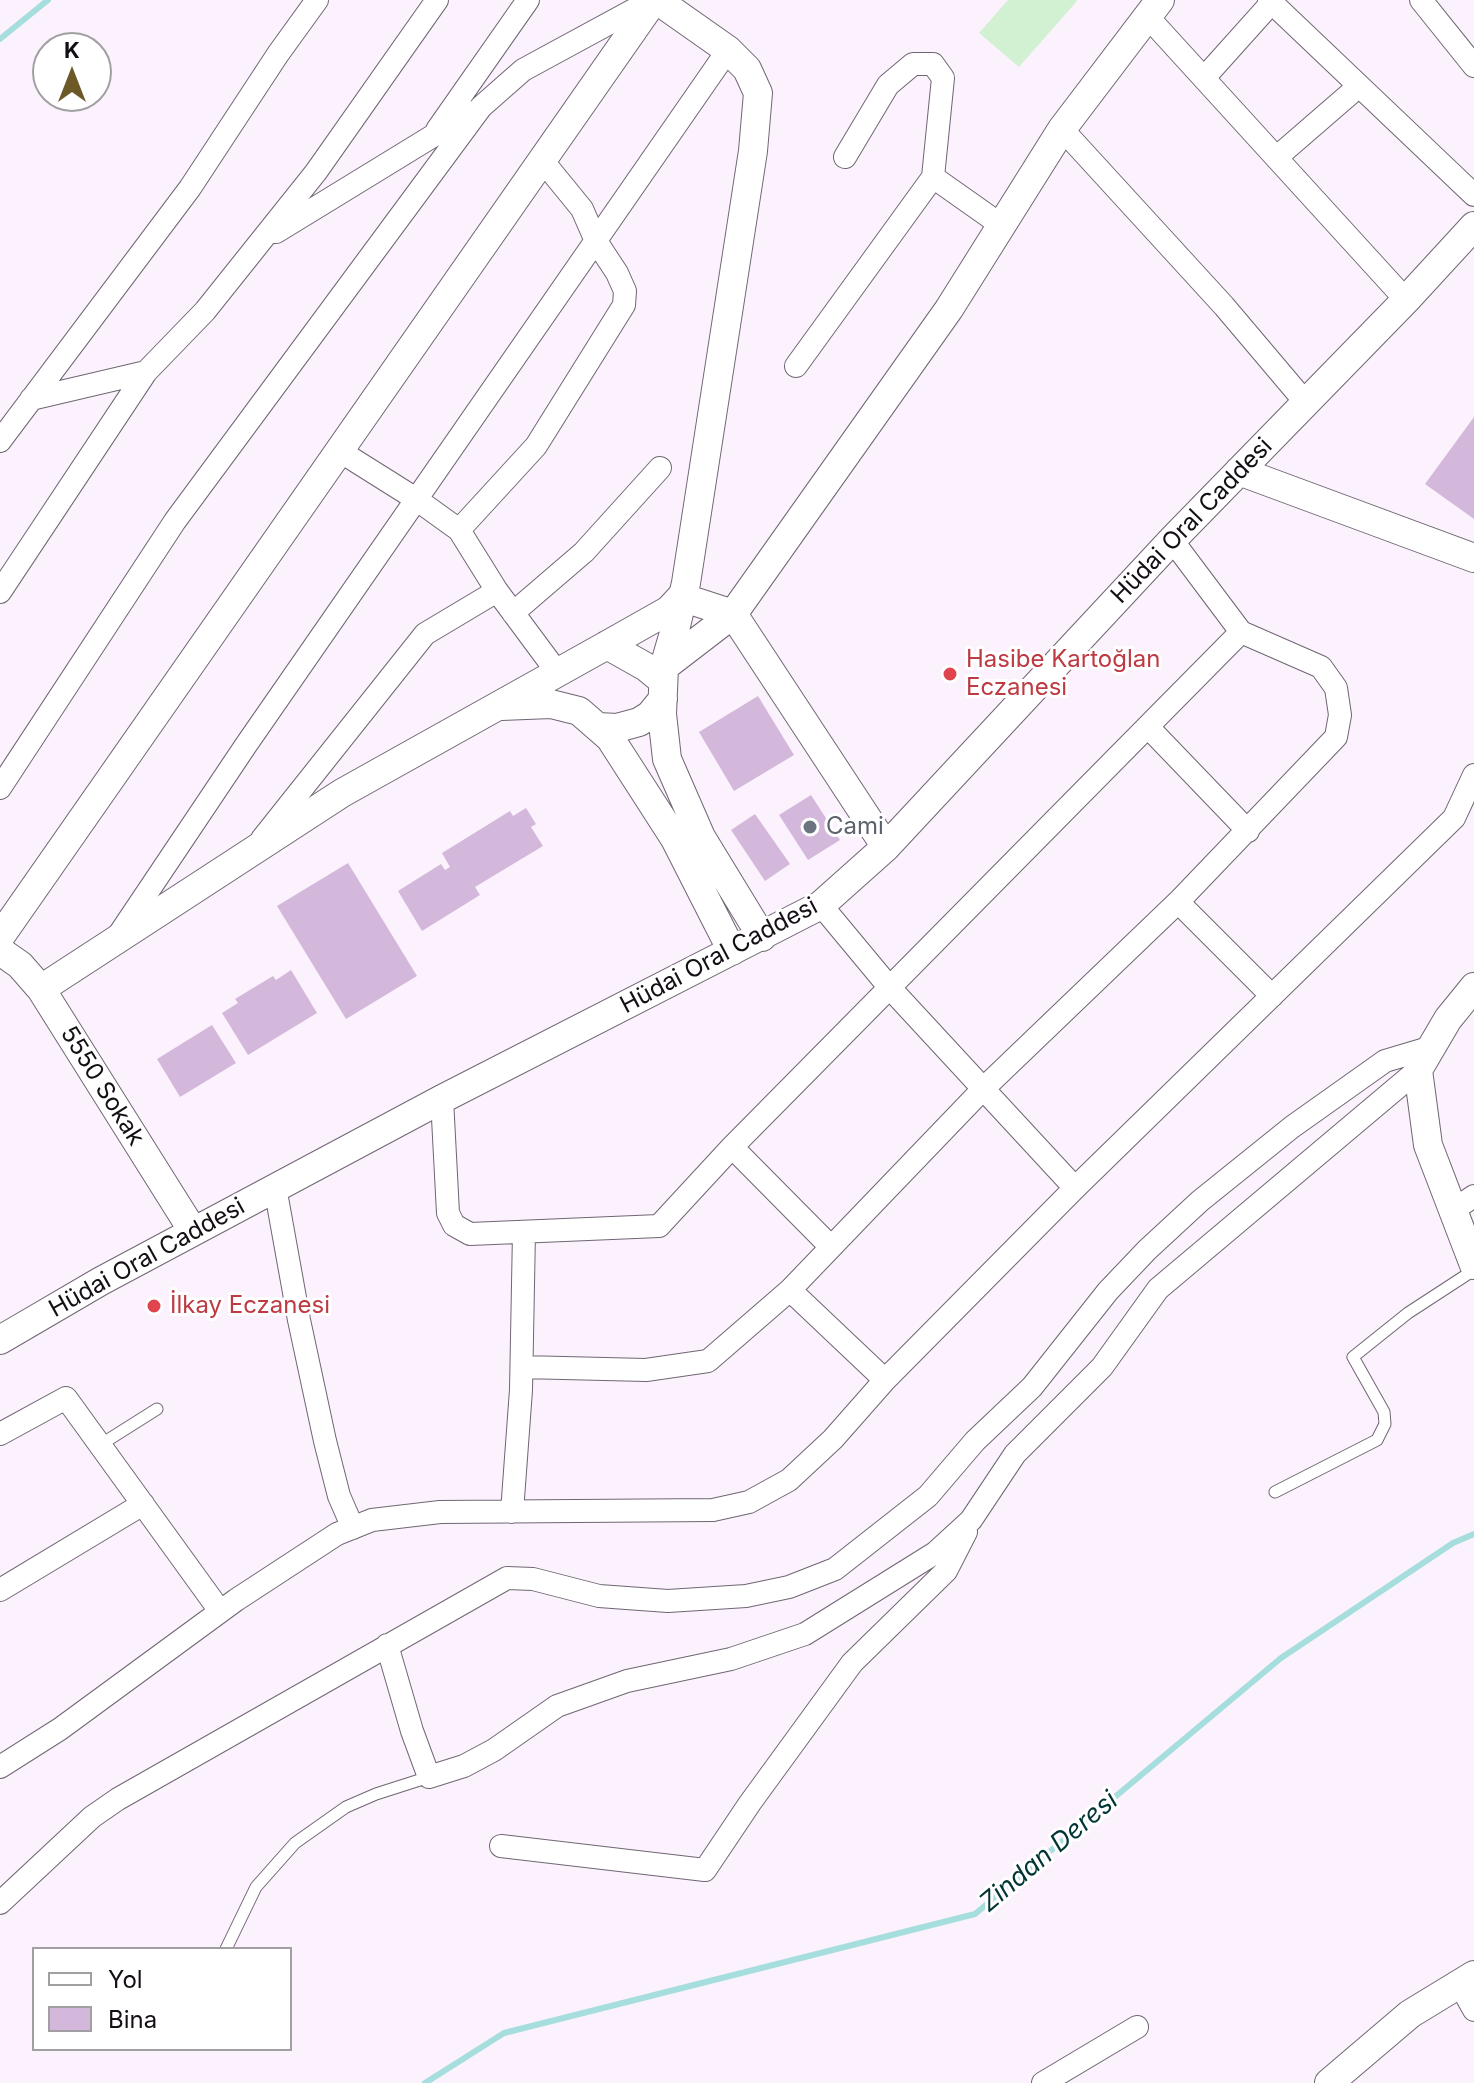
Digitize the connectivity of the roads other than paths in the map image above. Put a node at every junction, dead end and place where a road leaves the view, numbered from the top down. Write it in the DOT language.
graph roads {
  1 [pos="317,0"];
  2 [pos="437,0"];
  3 [pos="528,0"];
  4 [pos="654,0"];
  5 [pos="1272,1"];
  6 [pos="1424,1"];
  7 [pos="1153,8"];
  8 [pos="728,50"];
  9 [pos="1472,60"];
  10 [pos="1204,78"];
  11 [pos="1359,86"];
  12 [pos="481,107"];
  13 [pos="1062,129"];
  14 [pos="432,136"];
  15 [pos="845,157"];
  16 [pos="1277,157"];
  17 [pos="542,160"];
  18 [pos="933,177"];
  19 [pos="1474,195"];
  20 [pos="1001,225"];
  21 [pos="1474,226"];
  22 [pos="261,241"];
  23 [pos="596,241"];
  24 [pos="1406,300"];
  25 [pos="796,366"];
  26 [pos="146,372"];
  27 [pos="31,399"];
  28 [pos="1306,403"];
  29 [pos="0,441"];
  30 [pos="338,450"];
  31 [pos="660,468"];
  32 [pos="1239,471"];
  33 [pos="416,499"];
  34 [pos="459,530"];
  35 [pos="1172,540"];
  36 [pos="1474,558"];
  37 [pos="497,591"];
  38 [pos="0,592"];
  39 [pos="681,597"];
  40 [pos="513,613"];
  41 [pos="733,614"];
  42 [pos="1241,632"];
  43 [pos="607,645"];
  44 [pos="557,672"];
  45 [pos="663,683"];
  46 [pos="496,706"];
  47 [pos="588,719"];
  48 [pos="1148,727"];
  49 [pos="1474,775"];
  50 [pos="0,788"];
  51 [pos="1248,831"];
  52 [pos="886,847"];
  53 [pos="252,852"];
  54 [pos="1178,902"];
  55 [pos="821,905"];
  56 [pos="0,937"];
  57 [pos="762,937"];
  58 [pos="113,944"];
  59 [pos="0,951"];
  60 [pos="732,951"];
  61 [pos="1474,987"];
  62 [pos="890,988"];
  63 [pos="41,989"];
  64 [pos="1272,996"];
  65 [pos="1425,1058"];
  66 [pos="983,1089"];
  67 [pos="442,1099"];
  68 [pos="732,1147"];
  69 [pos="275,1187"];
  70 [pos="1075,1188"];
  71 [pos="1463,1203"];
  72 [pos="193,1231"];
  73 [pos="524,1232"];
  74 [pos="831,1247"];
  75 [pos="1474,1267"];
  76 [pos="790,1290"];
  77 [pos="1,1336"];
  78 [pos="522,1367"];
  79 [pos="885,1380"];
  80 [pos="157,1409"];
  81 [pos="0,1434"];
  82 [pos="100,1445"];
  83 [pos="1275,1492"];
  84 [pos="143,1504"];
  85 [pos="512,1512"];
  86 [pos="971,1520"];
  87 [pos="353,1528"];
  88 [pos="0,1590"];
  89 [pos="220,1611"];
  90 [pos="387,1645"];
  91 [pos="0,1767"];
  92 [pos="429,1777"];
  93 [pos="501,1846"];
  94 [pos="0,1903"];
  95 [pos="227,1947"];
  96 [pos="1467,1980"];
  97 [pos="1474,2010"];
  98 [pos="1137,2027"];
  99 [pos="1336,2080"];
  100 [pos="1043,2083"];
  1 -- 27 [label="street"];
  2 -- 22 [label="street"];
  3 -- 14 [label="street"];
  4 -- 8 [label="street"];
  4 -- 12 [label="street"];
  4 -- 17 [label="street"];
  5 -- 10 [label="street"];
  5 -- 11 [label="street"];
  6 -- 9 [label="street"];
  7 -- 10 [label="street"];
  7 -- 13 [label="street"];
  8 -- 23 [label="street"];
  8 -- 39 [label="street"];
  10 -- 16 [label="street"];
  11 -- 16 [label="street"];
  11 -- 19 [label="street"];
  12 -- 14 [label="street"];
  12 -- 50 [label="street"];
  13 -- 20 [label="street"];
  13 -- 28 [label="street"];
  14 -- 22 [label="street"];
  15 -- 18 [label="street"];
  16 -- 24 [label="street"];
  17 -- 23 [label="street"];
  17 -- 30 [label="street"];
  18 -- 20 [label="street"];
  18 -- 25 [label="street"];
  20 -- 41 [label="street"];
  21 -- 24 [label="street, Hüdai Oral Caddesi"];
  22 -- 26 [label="street"];
  23 -- 33 [label="street"];
  23 -- 34 [label="street"];
  24 -- 28 [label="street, Hüdai Oral Caddesi"];
  26 -- 27 [label="street"];
  26 -- 38 [label="street"];
  27 -- 29 [label="street"];
  28 -- 32 [label="street, Hüdai Oral Caddesi"];
  30 -- 33 [label="street"];
  30 -- 56 [label="street"];
  31 -- 40 [label="street"];
  32 -- 35 [label="street, Hüdai Oral Caddesi"];
  32 -- 36 [label="street"];
  33 -- 34 [label="street"];
  33 -- 58 [label="street"];
  34 -- 37 [label="street"];
  35 -- 42 [label="street"];
  35 -- 52 [label="street, Hüdai Oral Caddesi"];
  37 -- 40 [label="street"];
  37 -- 53 [label="street"];
  39 -- 41 [label="street"];
  39 -- 43 [label="street"];
  39 -- 45 [label="street"];
  40 -- 44 [label="street"];
  41 -- 45 [label="street"];
  41 -- 52 [label="street"];
  42 -- 48 [label="street"];
  42 -- 51 [label="street"];
  43 -- 44 [label="street"];
  43 -- 45 [label="street"];
  44 -- 46 [label="street"];
  44 -- 47 [label="street"];
  45 -- 47 [label="street"];
  45 -- 57 [label="street"];
  46 -- 47 [label="street"];
  46 -- 53 [label="street"];
  47 -- 60 [label="street"];
  48 -- 51 [label="street"];
  48 -- 62 [label="street"];
  49 -- 64 [label="street"];
  51 -- 54 [label="street"];
  52 -- 55 [label="street, Hüdai Oral Caddesi"];
  53 -- 58 [label="street"];
  54 -- 64 [label="street"];
  54 -- 66 [label="street"];
  55 -- 57 [label="street, Hüdai Oral Caddesi"];
  55 -- 62 [label="street"];
  57 -- 60 [label="street, Hüdai Oral Caddesi"];
  58 -- 63 [label="street"];
  59 -- 63 [label="street, 5550 Sokak"];
  60 -- 67 [label="street, Hüdai Oral Caddesi"];
  61 -- 65 [label="street"];
  62 -- 66 [label="street"];
  62 -- 68 [label="street"];
  63 -- 72 [label="street, 5550 Sokak"];
  64 -- 70 [label="street"];
  65 -- 71 [label="street"];
  65 -- 86 [label="street"];
  65 -- 90 [label="street"];
  66 -- 70 [label="street"];
  66 -- 74 [label="street"];
  67 -- 69 [label="street, Hüdai Oral Caddesi"];
  67 -- 73 [label="street"];
  68 -- 73 [label="street"];
  68 -- 74 [label="street"];
  69 -- 72 [label="street, Hüdai Oral Caddesi"];
  69 -- 87 [label="street"];
  70 -- 79 [label="street"];
  71 -- 75 [label="street"];
  72 -- 77 [label="street, Hüdai Oral Caddesi"];
  73 -- 78 [label="street"];
  74 -- 76 [label="street"];
  75 -- 83 [label="lane"];
  76 -- 78 [label="street"];
  76 -- 79 [label="street"];
  78 -- 85 [label="street"];
  79 -- 85 [label="street"];
  80 -- 82 [label="lane"];
  81 -- 82 [label="street"];
  82 -- 84 [label="street"];
  84 -- 88 [label="street"];
  84 -- 89 [label="street"];
  85 -- 87 [label="street"];
  86 -- 92 [label="street"];
  86 -- 93 [label="street"];
  87 -- 89 [label="street"];
  89 -- 91 [label="street"];
  90 -- 92 [label="street"];
  90 -- 94 [label="street"];
  92 -- 95 [label="lane"];
  96 -- 97 [label="street"];
  96 -- 99 [label="street"];
  98 -- 100 [label="street"];
}
